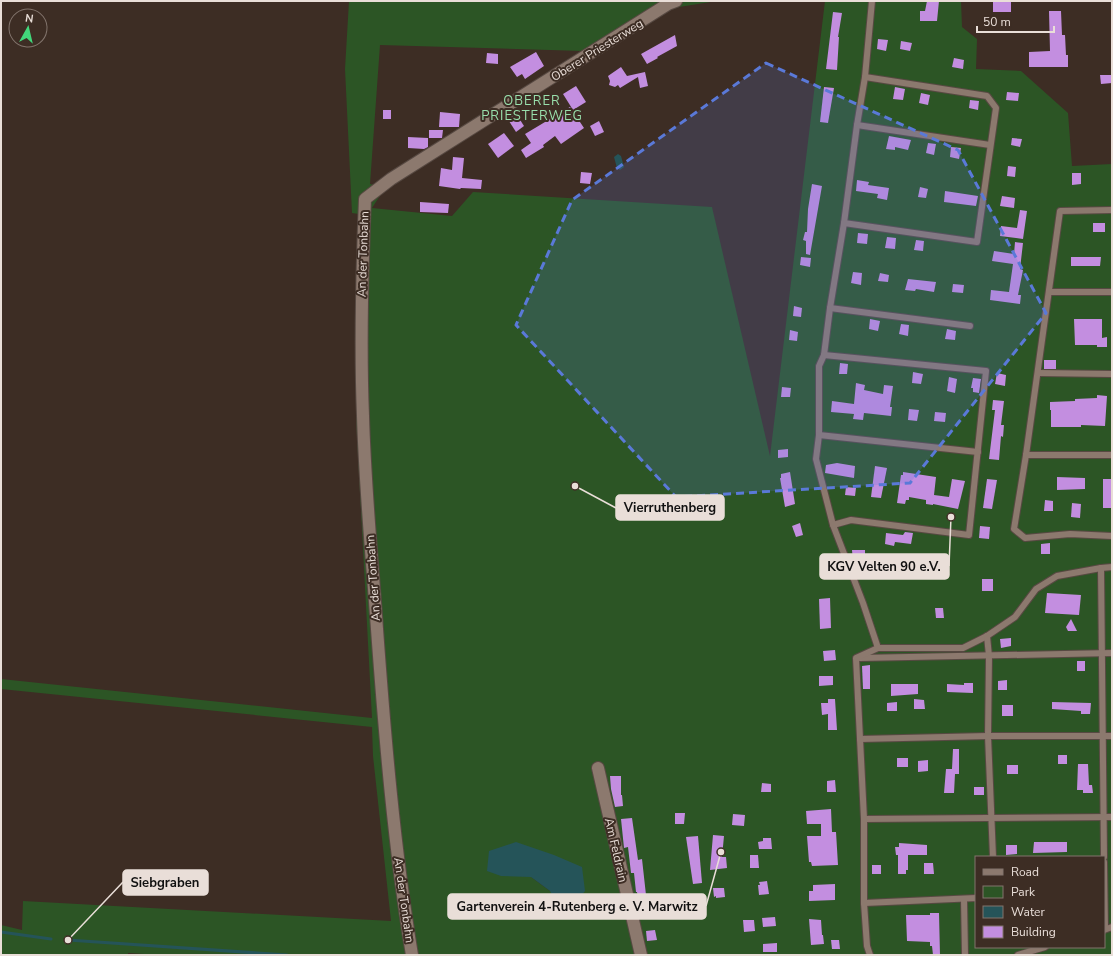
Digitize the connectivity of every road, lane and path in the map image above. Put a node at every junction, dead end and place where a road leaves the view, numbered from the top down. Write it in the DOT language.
graph roads {
  1 [pos="872,1"];
  2 [pos="670,2"];
  3 [pos="865,77"];
  4 [pos="857,125"];
  5 [pos="990,145"];
  6 [pos="365,199"];
  7 [pos="1112,210"];
  8 [pos="844,223"];
  9 [pos="1049,292"];
  10 [pos="1112,292"];
  11 [pos="830,308"];
  12 [pos="970,326"];
  13 [pos="824,355"];
  14 [pos="1038,374"];
  15 [pos="1112,374"];
  16 [pos="819,435"];
  17 [pos="978,452"];
  18 [pos="1026,455"];
  19 [pos="1112,455"];
  20 [pos="833,524"];
  21 [pos="1112,536"];
  22 [pos="1112,567"];
  23 [pos="1101,568"];
  24 [pos="987,636"];
  25 [pos="878,648"];
  26 [pos="1101,653"];
  27 [pos="1112,653"];
  28 [pos="989,656"];
  29 [pos="856,658"];
  30 [pos="988,736"];
  31 [pos="1103,736"];
  32 [pos="1112,736"];
  33 [pos="860,739"];
  34 [pos="598,768"];
  35 [pos="1103,817"];
  36 [pos="1112,817"];
  37 [pos="991,818"];
  38 [pos="864,819"];
  39 [pos="993,856"];
  40 [pos="1104,856"];
  41 [pos="975,898"];
  42 [pos="964,899"];
  43 [pos="864,903"];
  44 [pos="1112,928"];
  45 [pos="1105,930"];
  46 [pos="1042,948"];
  47 [pos="412,955"];
  48 [pos="641,955"];
  49 [pos="870,955"];
  50 [pos="965,955"];
  51 [pos="1018,955"];
  1 -- 3 [label="lane"];
  2 -- 6 [label="street, Oberer Priesterweg"];
  3 -- 4 [label="lane"];
  3 -- 5 [label="lane"];
  4 -- 5 [label="lane"];
  4 -- 8 [label="lane"];
  5 -- 8 [label="lane"];
  6 -- 47 [label="street, An der Tonbahn"];
  7 -- 9 [label="lane"];
  8 -- 11 [label="lane"];
  9 -- 10 [label="lane"];
  9 -- 14 [label="lane"];
  11 -- 12 [label="lane"];
  11 -- 13 [label="lane"];
  13 -- 16 [label="lane"];
  13 -- 17 [label="lane"];
  14 -- 15 [label="lane"];
  14 -- 18 [label="lane"];
  16 -- 17 [label="lane"];
  16 -- 20 [label="lane"];
  17 -- 20 [label="lane"];
  18 -- 19 [label="lane"];
  18 -- 21 [label="lane"];
  20 -- 25 [label="lane"];
  22 -- 23 [label="lane"];
  23 -- 24 [label="lane"];
  23 -- 26 [label="lane"];
  24 -- 25 [label="lane"];
  24 -- 28 [label="lane"];
  25 -- 29 [label="lane"];
  26 -- 27 [label="lane"];
  26 -- 28 [label="lane"];
  26 -- 31 [label="lane"];
  28 -- 29 [label="lane"];
  28 -- 30 [label="lane"];
  29 -- 33 [label="lane"];
  30 -- 31 [label="lane"];
  30 -- 33 [label="lane"];
  30 -- 37 [label="lane"];
  31 -- 32 [label="lane"];
  31 -- 35 [label="lane"];
  33 -- 38 [label="lane"];
  34 -- 48 [label="street, Am Feldrain"];
  35 -- 36 [label="lane"];
  35 -- 37 [label="lane"];
  35 -- 40 [label="lane"];
  37 -- 38 [label="lane"];
  37 -- 39 [label="lane"];
  38 -- 43 [label="lane"];
  41 -- 42 [label="lane"];
  42 -- 43 [label="lane"];
  42 -- 50 [label="lane"];
  43 -- 49 [label="lane"];
  44 -- 45 [label="lane"];
  46 -- 51 [label="lane"];
}
